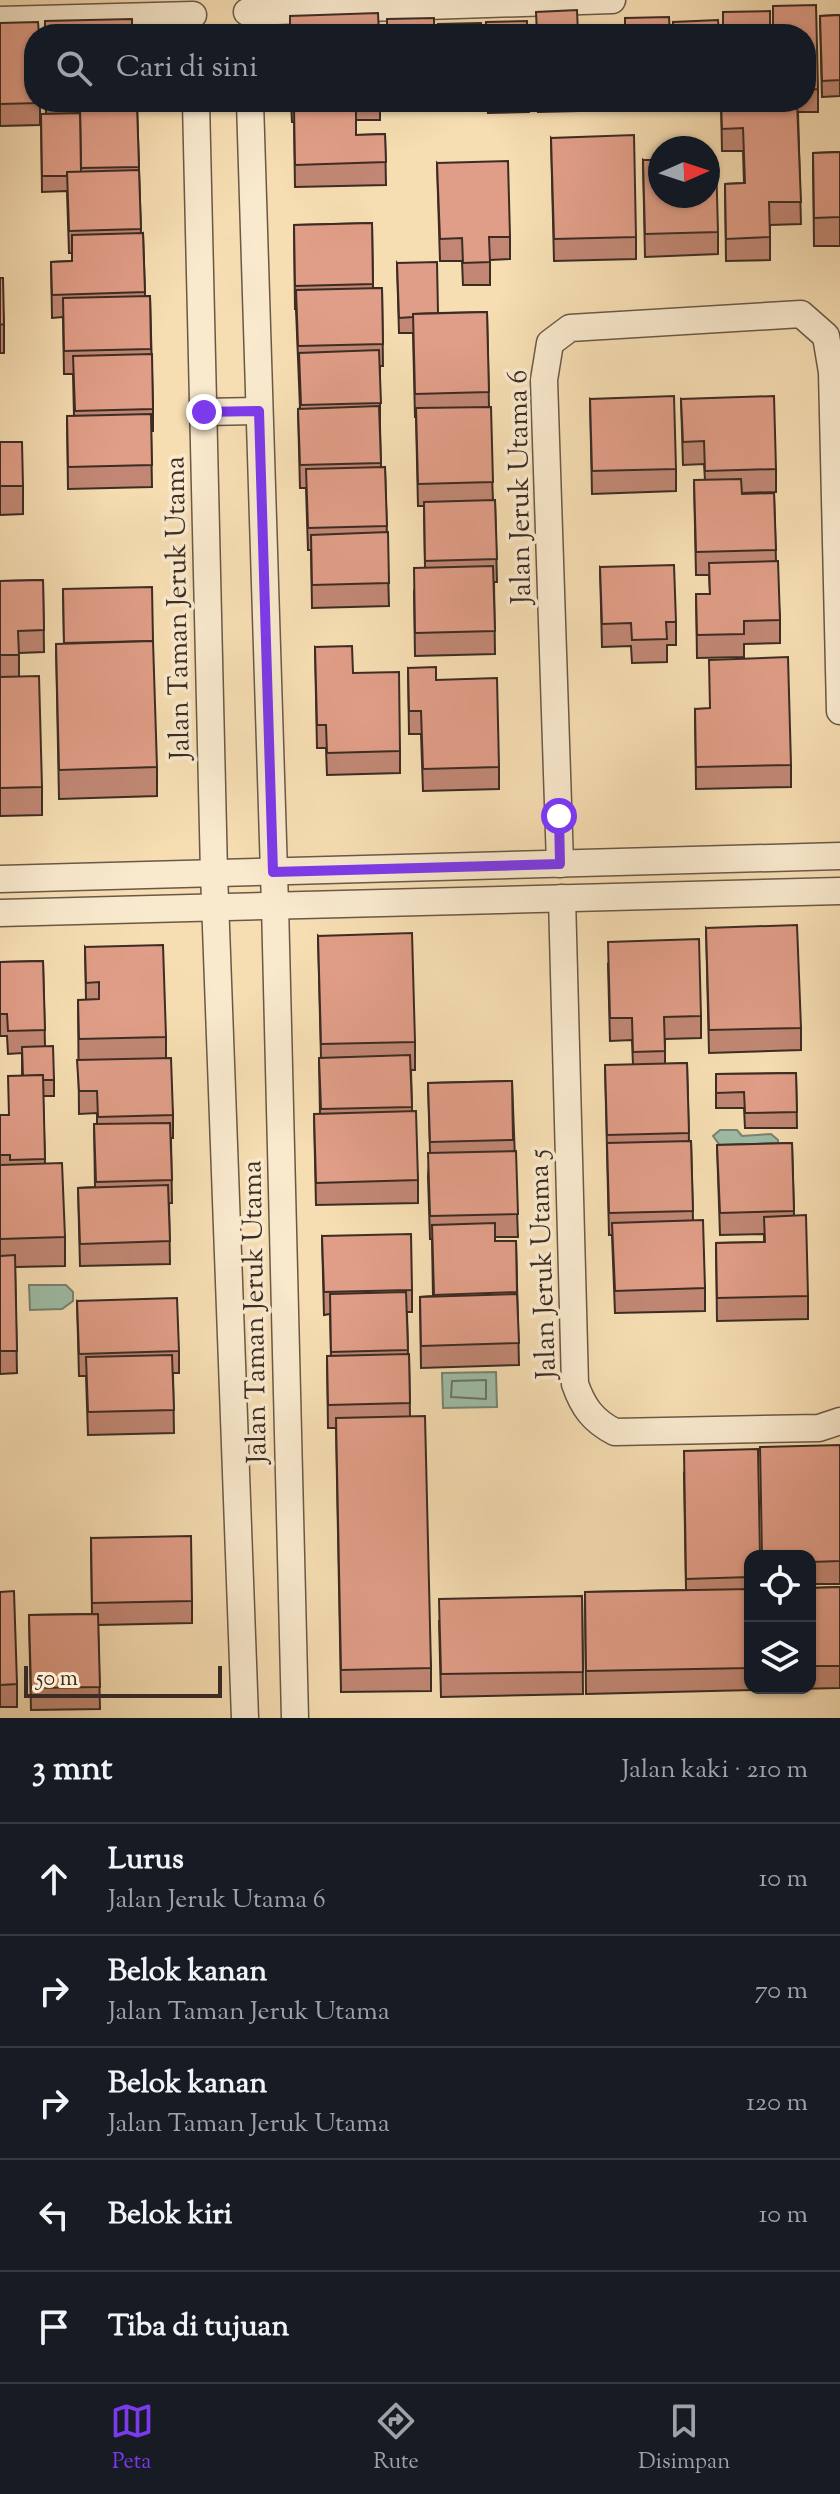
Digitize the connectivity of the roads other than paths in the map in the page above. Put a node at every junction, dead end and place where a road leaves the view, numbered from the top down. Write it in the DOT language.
graph roads {
  1 [pos="612,0"];
  2 [pos="479,2"];
  3 [pos="248,15"];
  4 [pos="193,16"];
  5 [pos="0,20"];
  6 [pos="196,112"];
  7 [pos="250,112"];
  8 [pos="259,411"];
  9 [pos="204,412"];
  10 [pos="840,711"];
  11 [pos="840,856"];
  12 [pos="560,864"];
  13 [pos="273,872"];
  14 [pos="214,873"];
  15 [pos="0,879"];
  16 [pos="840,891"];
  17 [pos="562,898"];
  18 [pos="275,905"];
  19 [pos="215,907"];
  20 [pos="0,913"];
  21 [pos="840,1421"];
  22 [pos="245,1718"];
  23 [pos="295,1718"];
  1 -- 2 [label="street"];
  2 -- 3 [label="street"];
  4 -- 5 [label="street"];
  6 -- 9 [label="street, Jalan Taman Jeruk Utama"];
  7 -- 8 [label="street, Jalan Taman Jeruk Utama"];
  8 -- 9 [label="street"];
  8 -- 13 [label="street, Jalan Taman Jeruk Utama"];
  9 -- 14 [label="street, Jalan Taman Jeruk Utama"];
  10 -- 12 [label="street, Jalan Jeruk Utama 6"];
  11 -- 12 [label="street"];
  12 -- 13 [label="street"];
  13 -- 14 [label="street"];
  13 -- 18 [label="street, Jalan Taman Jeruk Utama"];
  14 -- 15 [label="street"];
  14 -- 19 [label="street, Jalan Taman Jeruk Utama"];
  16 -- 17 [label="street"];
  17 -- 18 [label="street"];
  17 -- 21 [label="street, Jalan Jeruk Utama 5"];
  18 -- 19 [label="street"];
  18 -- 23 [label="street, Jalan Taman Jeruk Utama"];
  19 -- 20 [label="street"];
  19 -- 22 [label="street, Jalan Taman Jeruk Utama"];
}
